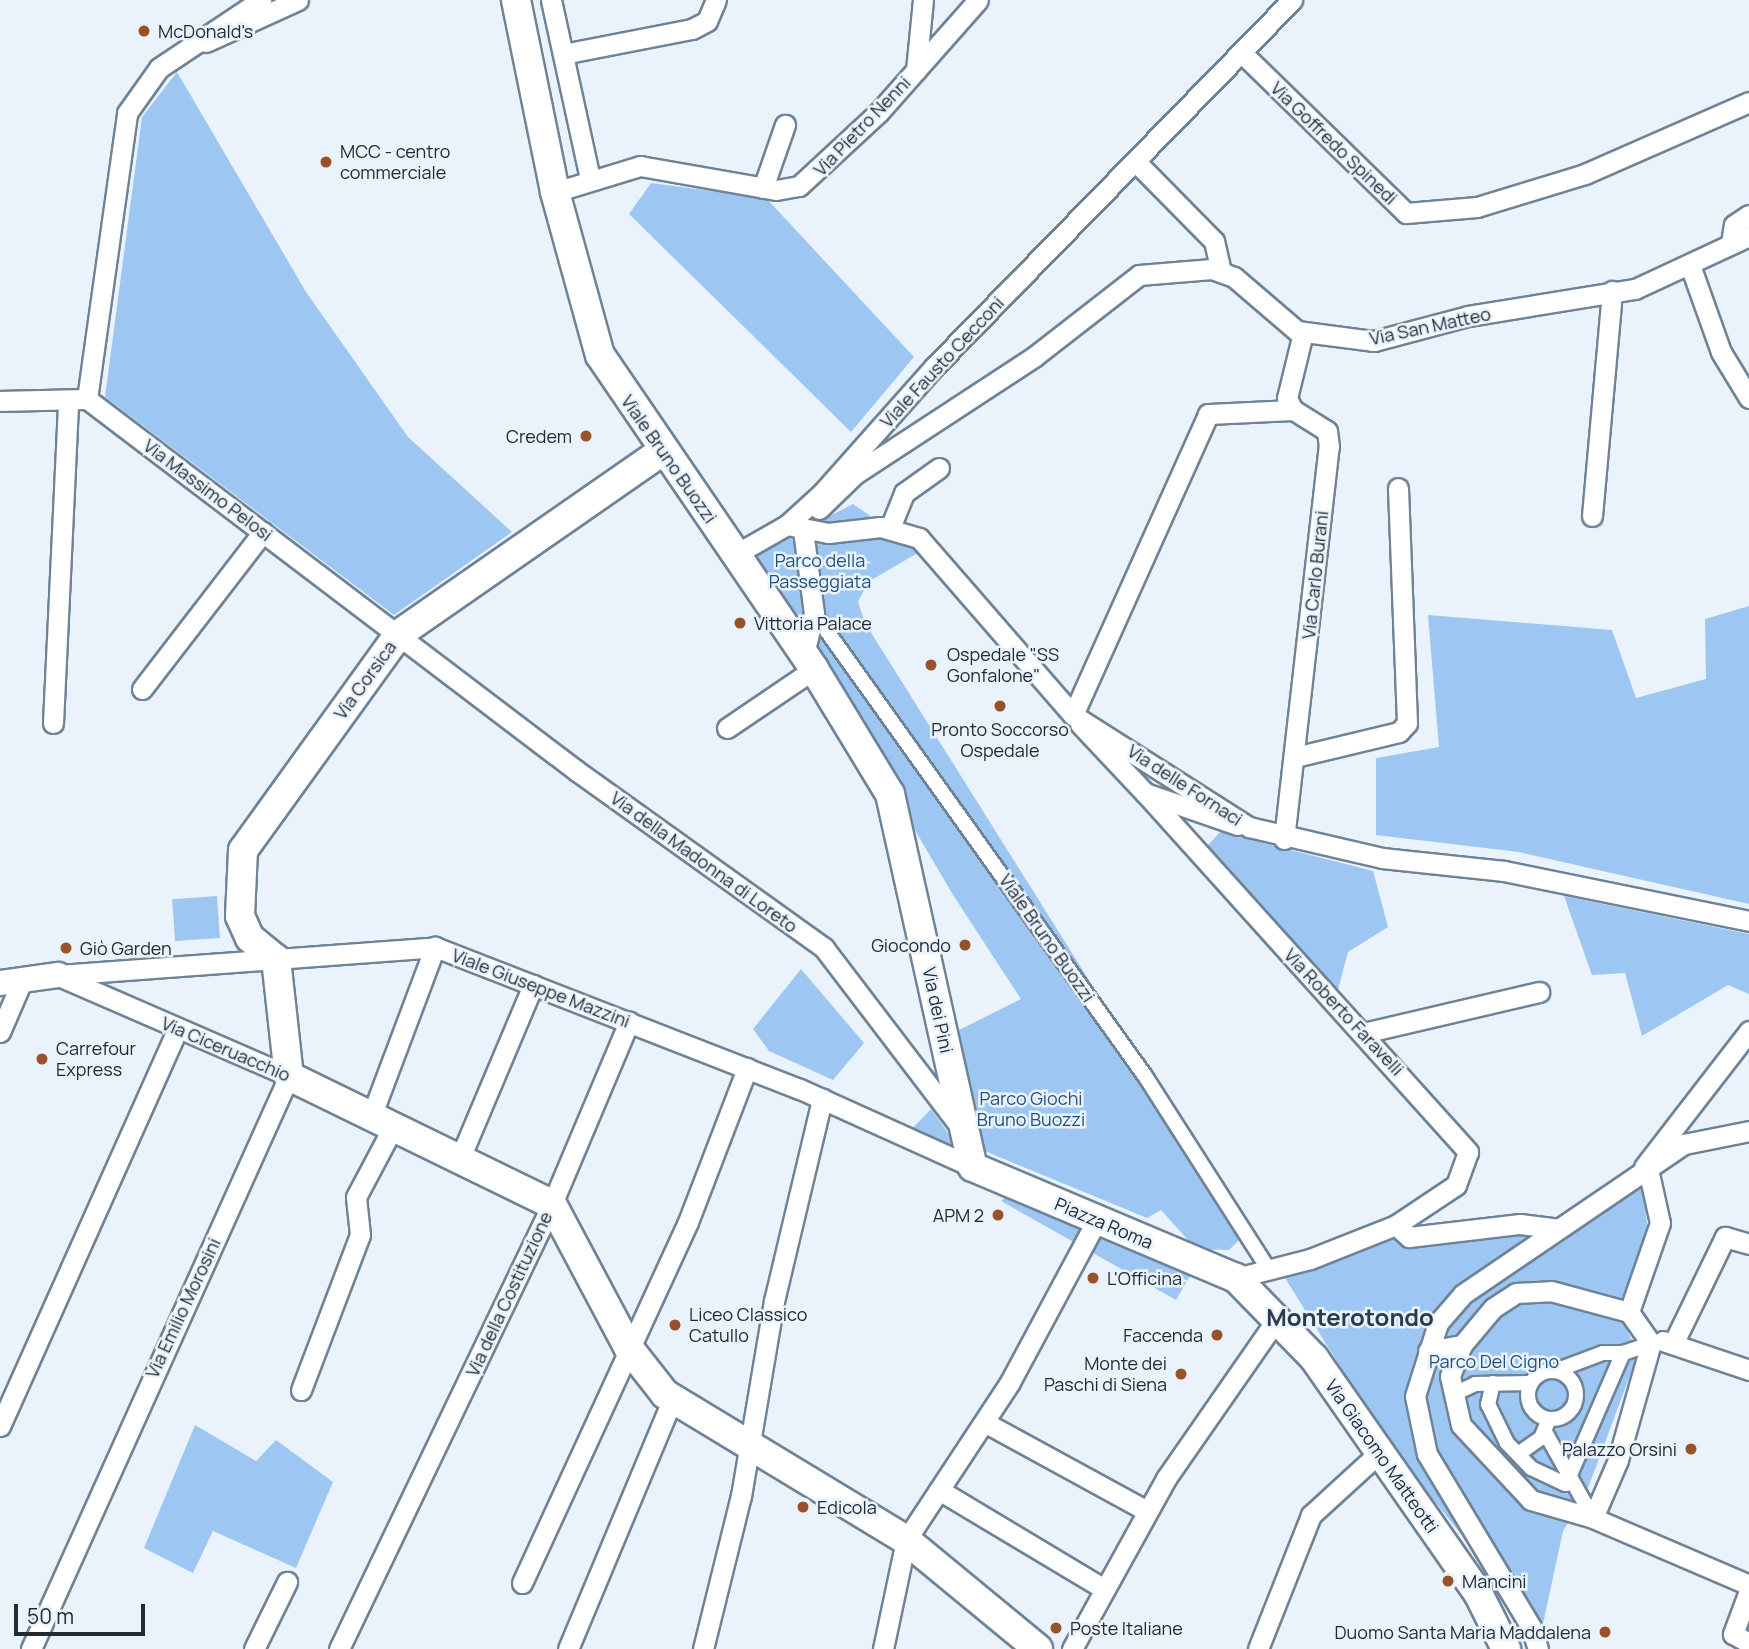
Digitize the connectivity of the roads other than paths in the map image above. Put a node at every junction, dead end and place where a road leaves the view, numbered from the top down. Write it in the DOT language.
graph roads {
  1 [pos="261,0"];
  2 [pos="298,0"];
  3 [pos="510,0"];
  4 [pos="551,0"];
  5 [pos="716,0"];
  6 [pos="923,0"];
  7 [pos="978,0"];
  8 [pos="1291,0"];
  9 [pos="519,13"];
  10 [pos="1242,53"];
  11 [pos="563,54"];
  12 [pos="176,55"];
  13 [pos="916,70"];
  14 [pos="1749,102"];
  15 [pos="785,125"];
  16 [pos="1139,161"];
  17 [pos="590,179"];
  18 [pos="762,188"];
  19 [pos="555,192"];
  20 [pos="1749,215"];
  21 [pos="1740,239"];
  22 [pos="1690,265"];
  23 [pos="1221,272"];
  24 [pos="1612,290"];
  25 [pos="1303,333"];
  26 [pos="1749,398"];
  27 [pos="78,399"];
  28 [pos="0,401"];
  29 [pos="1293,411"];
  30 [pos="661,452"];
  31 [pos="939,468"];
  32 [pos="1398,488"];
  33 [pos="815,506"];
  34 [pos="1592,516"];
  35 [pos="795,528"];
  36 [pos="890,528"];
  37 [pos="263,532"];
  38 [pos="828,533"];
  39 [pos="736,554"];
  40 [pos="814,614"];
  41 [pos="400,634"];
  42 [pos="809,661"];
  43 [pos="142,689"];
  44 [pos="1073,715"];
  45 [pos="53,723"];
  46 [pos="727,728"];
  47 [pos="1295,757"];
  48 [pos="1145,793"];
  49 [pos="1213,821"];
  50 [pos="1249,827"];
  51 [pos="1284,839"];
  52 [pos="1189,845"];
  53 [pos="906,852"];
  54 [pos="1749,921"];
  55 [pos="435,947"];
  56 [pos="276,959"];
  57 [pos="58,975"];
  58 [pos="11,982"];
  59 [pos="533,985"];
  60 [pos="1539,992"];
  61 [pos="629,1022"];
  62 [pos="178,1029"];
  63 [pos="1749,1031"];
  64 [pos="0,1032"];
  65 [pos="1363,1033"];
  66 [pos="747,1068"];
  67 [pos="289,1076"];
  68 [pos="822,1099"];
  69 [pos="382,1122"];
  70 [pos="1749,1131"];
  71 [pos="964,1133"];
  72 [pos="460,1158"];
  73 [pos="972,1167"];
  74 [pos="1644,1171"];
  75 [pos="552,1204"];
  76 [pos="1097,1220"];
  77 [pos="1396,1225"];
  78 [pos="1558,1229"];
  79 [pos="1749,1244"];
  80 [pos="1269,1270"];
  81 [pos="1236,1278"];
  82 [pos="1629,1312"];
  83 [pos="1278,1317"];
  84 [pos="1661,1342"];
  85 [pos="1462,1345"];
  86 [pos="628,1347"];
  87 [pos="1428,1351"];
  88 [pos="1623,1353"];
  89 [pos="1749,1370"];
  90 [pos="1555,1371"];
  91 [pos="1493,1383"];
  92 [pos="1531,1383"];
  93 [pos="1452,1385"];
  94 [pos="302,1390"];
  95 [pos="672,1401"];
  96 [pos="984,1422"];
  97 [pos="1546,1425"];
  98 [pos="0,1426"];
  99 [pos="749,1446"];
  100 [pos="1380,1452"];
  101 [pos="1518,1454"];
  102 [pos="1570,1481"];
  103 [pos="939,1490"];
  104 [pos="1147,1511"];
  105 [pos="1592,1518"];
  106 [pos="906,1541"];
  107 [pos="286,1582"];
  108 [pos="522,1583"];
  109 [pos="1749,1585"];
  110 [pos="1101,1587"];
  111 [pos="1749,1591"];
  112 [pos="1749,1643"];
  113 [pos="31,1649"];
  114 [pos="254,1649"];
  115 [pos="339,1649"];
  116 [pos="568,1649"];
  117 [pos="703,1649"];
  118 [pos="883,1649"];
  119 [pos="1038,1649"];
  120 [pos="1072,1649"];
  121 [pos="1258,1649"];
  122 [pos="1506,1649"];
  123 [pos="1538,1649"];
  1 -- 12 [label="street"];
  2 -- 12 [label="street"];
  3 -- 9 [label="main road, Viale Bruno Buozzi"];
  4 -- 11 [label="street"];
  5 -- 11 [label="street"];
  6 -- 13 [label="street"];
  7 -- 13 [label="street, Via Pietro Nenni"];
  8 -- 10 [label="street, Viale Fausto Cecconi"];
  9 -- 19 [label="main road, Viale Bruno Buozzi"];
  10 -- 14 [label="street, Via Goffredo Spinedi"];
  10 -- 16 [label="street, Viale Fausto Cecconi"];
  11 -- 17 [label="street"];
  12 -- 27 [label="street"];
  13 -- 18 [label="street, Via Pietro Nenni"];
  15 -- 18 [label="street"];
  16 -- 23 [label="street"];
  16 -- 33 [label="street, Viale Fausto Cecconi"];
  17 -- 18 [label="street, Via Pietro Nenni"];
  17 -- 19 [label="street, Via Pietro Nenni"];
  19 -- 30 [label="main road, Viale Bruno Buozzi"];
  20 -- 21 [label="street"];
  21 -- 22 [label="street, Via San Matteo"];
  22 -- 24 [label="street, Via San Matteo"];
  22 -- 26 [label="street"];
  23 -- 25 [label="street"];
  23 -- 33 [label="street"];
  24 -- 25 [label="street, Via San Matteo"];
  24 -- 34 [label="street"];
  25 -- 29 [label="street"];
  27 -- 28 [label="street"];
  27 -- 37 [label="street, Via Massimo Pelosi"];
  27 -- 45 [label="street"];
  29 -- 44 [label="street"];
  29 -- 47 [label="street, Via Carlo Burani"];
  30 -- 39 [label="main road, Viale Bruno Buozzi"];
  30 -- 41 [label="main road, Via Corsica"];
  31 -- 36 [label="street"];
  32 -- 47 [label="street"];
  33 -- 35 [label="street, Viale Fausto Cecconi"];
  33 -- 38 [label="street"];
  35 -- 38 [label="street"];
  35 -- 39 [label="street, Viale Fausto Cecconi"];
  35 -- 40 [label="street"];
  36 -- 38 [label="street"];
  36 -- 44 [label="street, Via delle Fornaci"];
  37 -- 41 [label="street, Via Massimo Pelosi"];
  37 -- 43 [label="street"];
  39 -- 42 [label="main road, Viale Bruno Buozzi"];
  40 -- 42 [label="street"];
  40 -- 80 [label="street, Viale Bruno Buozzi"];
  41 -- 56 [label="main road, Via Corsica"];
  41 -- 71 [label="street, Via della Madonna di Loreto"];
  42 -- 46 [label="street"];
  42 -- 53 [label="main road, Viale Bruno Buozzi"];
  44 -- 48 [label="street, Via Roberto Faravelli"];
  44 -- 50 [label="street, Via delle Fornaci"];
  47 -- 51 [label="street, Via Carlo Burani"];
  48 -- 49 [label="street"];
  48 -- 52 [label="street, Via Roberto Faravelli"];
  49 -- 50 [label="street"];
  49 -- 52 [label="street"];
  50 -- 51 [label="street, Via delle Fornaci"];
  51 -- 54 [label="street, Via delle Fornaci"];
  52 -- 65 [label="street, Via Roberto Faravelli"];
  53 -- 71 [label="main road, Via dei Pini"];
  55 -- 56 [label="street, Viale Giuseppe Mazzini"];
  55 -- 59 [label="street, Viale Giuseppe Mazzini"];
  55 -- 69 [label="street"];
  56 -- 57 [label="street, Viale Giuseppe Mazzini"];
  56 -- 67 [label="main road"];
  57 -- 58 [label="street, Viale Giuseppe Mazzini"];
  57 -- 62 [label="street, Via Ciceruacchio"];
  58 -- 64 [label="street"];
  59 -- 61 [label="street, Viale Giuseppe Mazzini"];
  59 -- 72 [label="street"];
  60 -- 65 [label="street"];
  61 -- 66 [label="street, Viale Giuseppe Mazzini"];
  61 -- 75 [label="street"];
  62 -- 67 [label="street, Via Ciceruacchio"];
  62 -- 98 [label="street"];
  63 -- 74 [label="street"];
  65 -- 77 [label="street, Via Roberto Faravelli"];
  66 -- 68 [label="street, Viale Giuseppe Mazzini"];
  66 -- 86 [label="street"];
  67 -- 69 [label="main road, Via Ciceruacchio"];
  67 -- 113 [label="street, Via Emilio Morosini"];
  68 -- 73 [label="street, Viale Giuseppe Mazzini"];
  68 -- 99 [label="street"];
  69 -- 72 [label="main road, Via Ciceruacchio"];
  69 -- 94 [label="street"];
  70 -- 74 [label="street"];
  71 -- 73 [label="main road, Via dei Pini"];
  72 -- 75 [label="main road, Via Ciceruacchio"];
  73 -- 76 [label="main road, Piazza Roma"];
  74 -- 78 [label="street"];
  74 -- 82 [label="street"];
  75 -- 86 [label="main road, Via della Costituzione"];
  75 -- 115 [label="street, Via della Costituzione"];
  76 -- 81 [label="main road, Piazza Roma"];
  76 -- 96 [label="street"];
  77 -- 78 [label="street"];
  77 -- 80 [label="street"];
  78 -- 87 [label="street"];
  79 -- 84 [label="street"];
  80 -- 81 [label="street"];
  81 -- 83 [label="main road, Via Giacomo Matteotti"];
  82 -- 84 [label="street"];
  82 -- 85 [label="street"];
  83 -- 100 [label="main road, Via Giacomo Matteotti"];
  83 -- 104 [label="street"];
  84 -- 88 [label="street"];
  84 -- 89 [label="street"];
  84 -- 105 [label="street"];
  85 -- 87 [label="street"];
  85 -- 93 [label="street"];
  86 -- 95 [label="main road, Via della Costituzione"];
  86 -- 108 [label="street"];
  87 -- 123 [label="street"];
  88 -- 90 [label="street"];
  88 -- 102 [label="street"];
  90 -- 92 [label="street"];
  90 -- 97 [label="street"];
  91 -- 92 [label="street"];
  91 -- 93 [label="street"];
  91 -- 101 [label="street"];
  92 -- 97 [label="street"];
  93 -- 105 [label="street"];
  95 -- 99 [label="main road, Via della Costituzione"];
  95 -- 116 [label="street"];
  96 -- 103 [label="street"];
  96 -- 104 [label="street"];
  97 -- 101 [label="street"];
  97 -- 102 [label="street"];
  99 -- 106 [label="main road, Via della Costituzione"];
  99 -- 117 [label="street"];
  100 -- 121 [label="street"];
  100 -- 122 [label="main road, Via Giacomo Matteotti"];
  101 -- 102 [label="street"];
  102 -- 105 [label="street"];
  103 -- 106 [label="street"];
  103 -- 110 [label="street"];
  104 -- 110 [label="street"];
  105 -- 109 [label="street"];
  106 -- 118 [label="street"];
  106 -- 119 [label="main road, Via della Costituzione"];
  107 -- 114 [label="street"];
  110 -- 120 [label="street"];
  111 -- 112 [label="street"];
}
